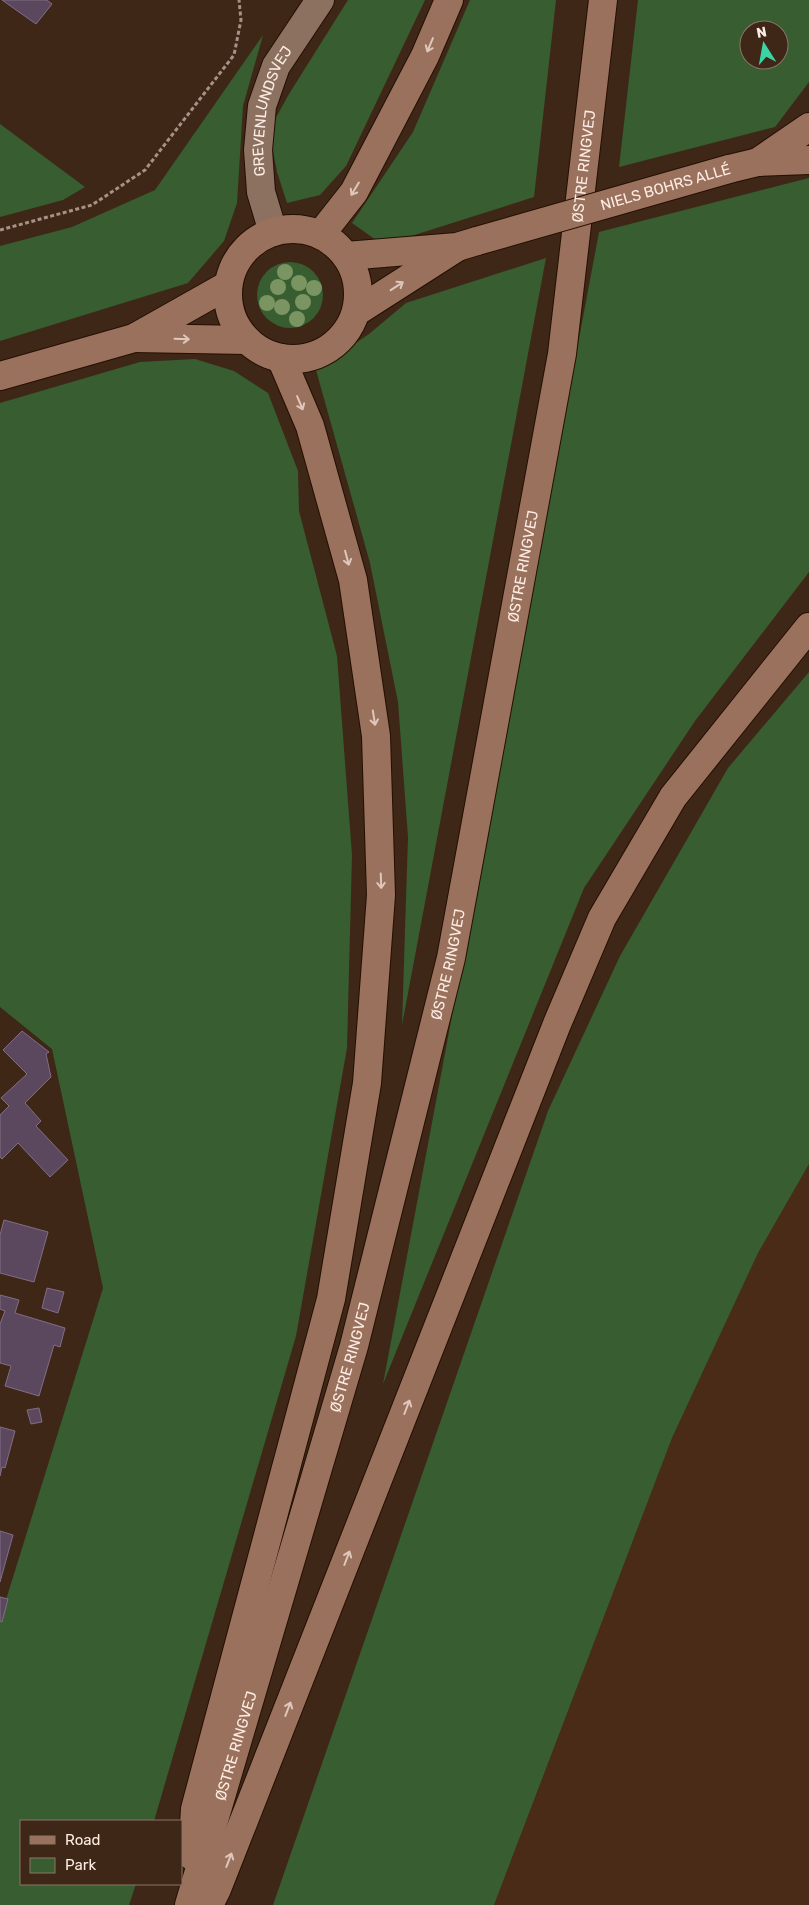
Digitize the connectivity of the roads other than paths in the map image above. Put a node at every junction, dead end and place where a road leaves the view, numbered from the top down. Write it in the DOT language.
graph roads {
  1 [pos="320,0"];
  2 [pos="449,0"];
  3 [pos="603,0"];
  4 [pos="809,127"];
  5 [pos="809,160"];
  6 [pos="758,162"];
  7 [pos="273,232"];
  8 [pos="321,234"];
  9 [pos="467,244"];
  10 [pos="346,256"];
  11 [pos="228,285"];
  12 [pos="356,312"];
  13 [pos="134,338"];
  14 [pos="247,340"];
  15 [pos="281,358"];
  16 [pos="0,376"];
  17 [pos="809,627"];
  18 [pos="196,1904"];
  1 -- 7 [label="street, GREVENLUNDSVEJ"];
  2 -- 8 [label="main road, one-way"];
  3 -- 18 [label="main road, ØSTRE RINGVEJ"];
  4 -- 6 [label="main road, NIELS BOHRS ALLÉ"];
  5 -- 6 [label="main road, NIELS BOHRS ALLÉ"];
  6 -- 9 [label="main road, NIELS BOHRS ALLÉ, bridge"];
  7 -- 8 [label="main road"];
  7 -- 11 [label="main road"];
  8 -- 10 [label="main road"];
  9 -- 10 [label="main road, NIELS BOHRS ALLÉ"];
  12 -- 9 [label="main road, NIELS BOHRS ALLÉ, one-way"];
  10 -- 12 [label="main road"];
  11 -- 13 [label="main road"];
  11 -- 14 [label="main road"];
  12 -- 15 [label="main road"];
  13 -- 14 [label="main road, one-way"];
  13 -- 16 [label="main road"];
  14 -- 15 [label="main road"];
  15 -- 18 [label="main road, one-way"];
  18 -- 17 [label="main road, one-way"];
}
